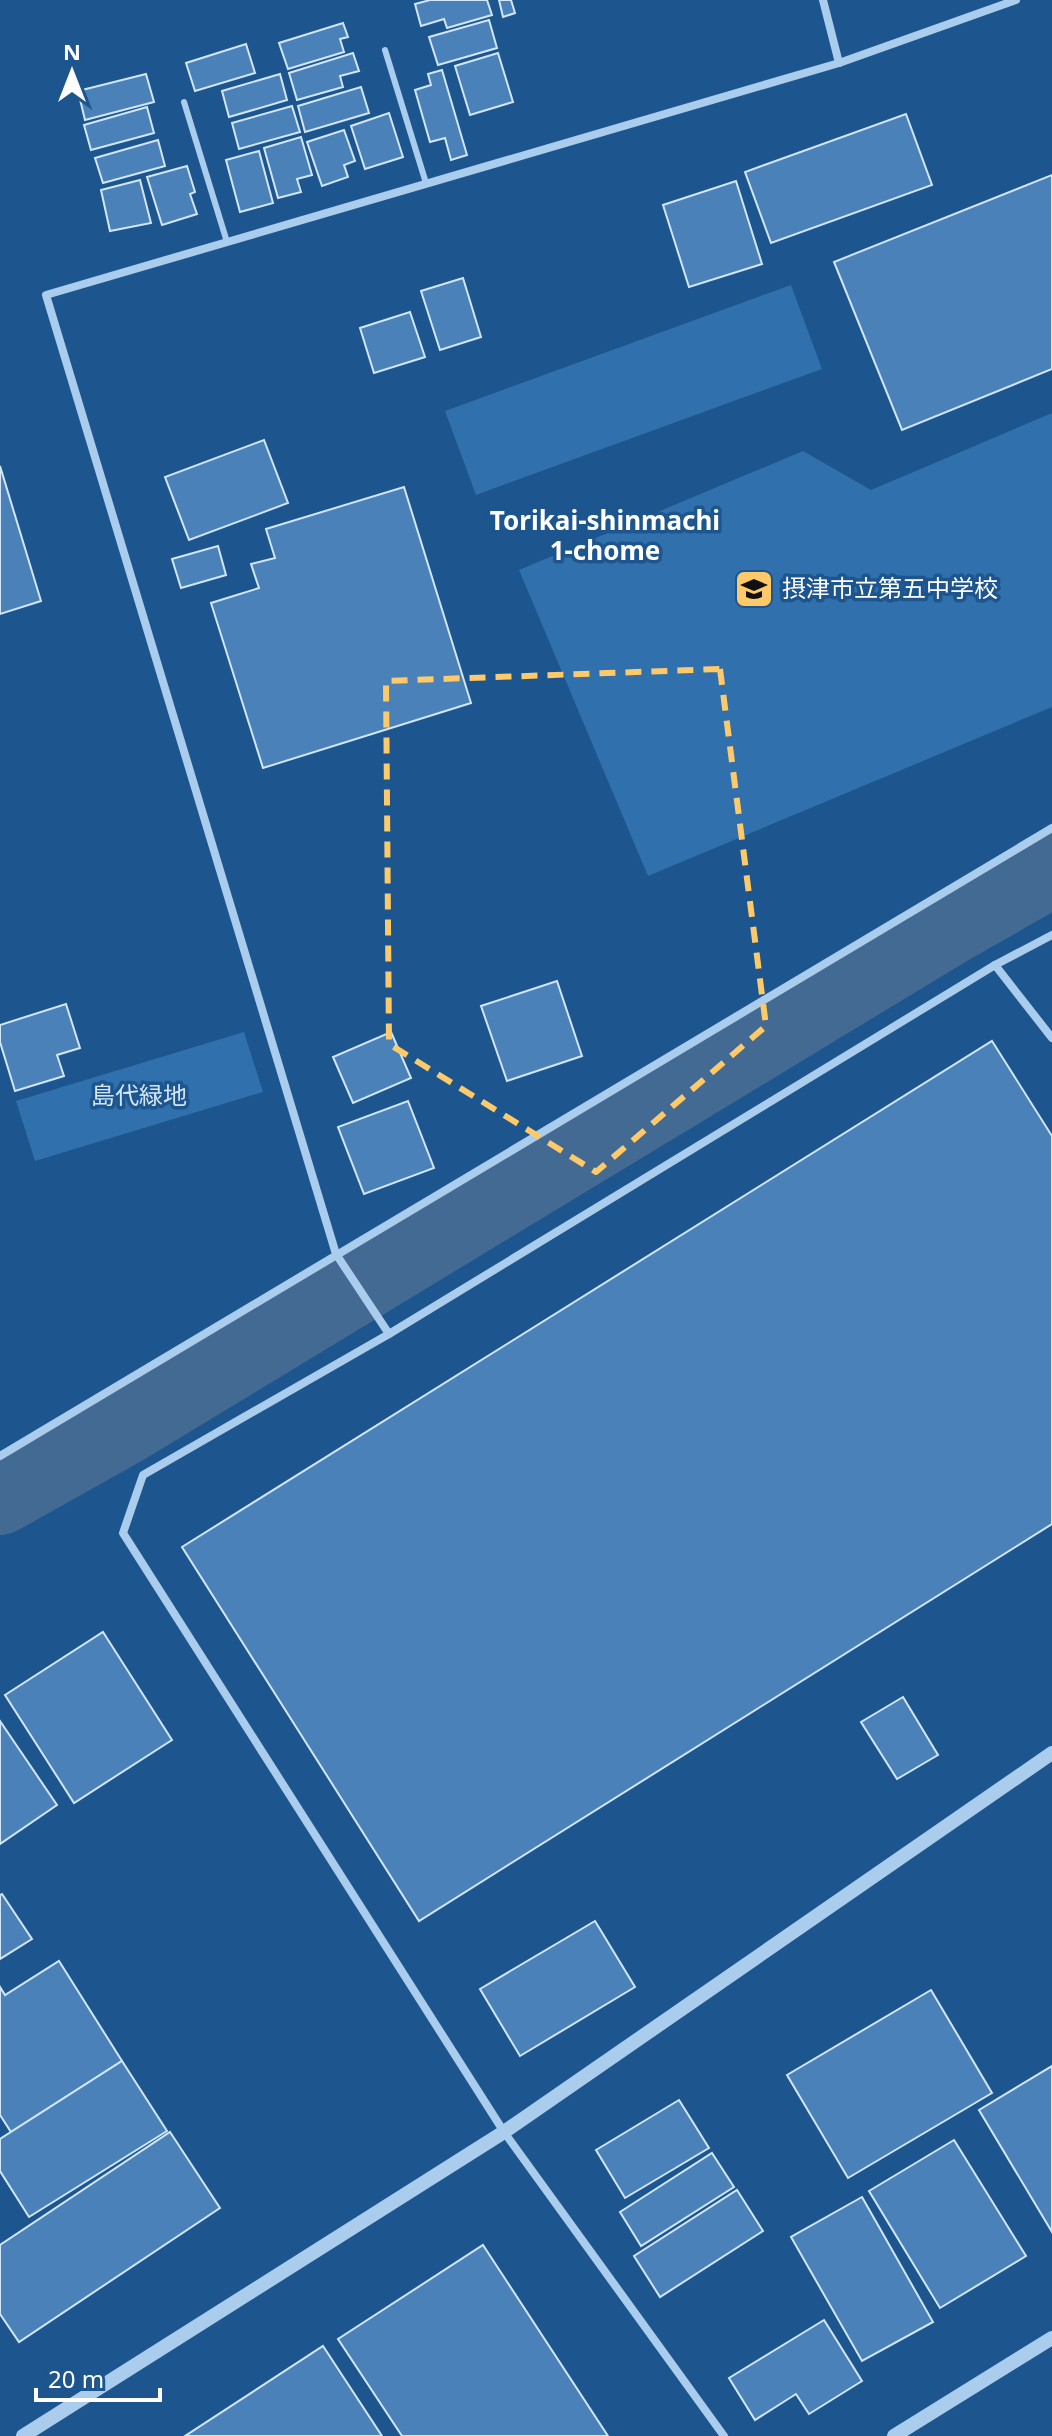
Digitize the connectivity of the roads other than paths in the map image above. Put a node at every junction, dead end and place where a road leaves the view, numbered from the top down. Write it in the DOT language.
graph roads {
  1 [pos="823,0"];
  2 [pos="1016,0"];
  3 [pos="385,50"];
  4 [pos="839,63"];
  5 [pos="184,102"];
  6 [pos="426,183"];
  7 [pos="227,242"];
  8 [pos="1052,828"];
  9 [pos="1052,935"];
  10 [pos="995,965"];
  11 [pos="1052,1038"];
  12 [pos="336,1254"];
  13 [pos="389,1334"];
  14 [pos="0,1456"];
  15 [pos="1052,1753"];
  16 [pos="504,2132"];
  17 [pos="1052,2338"];
  18 [pos="23,2436"];
  19 [pos="724,2436"];
  20 [pos="894,2436"];
  1 -- 4 [label="street"];
  2 -- 4 [label="street"];
  3 -- 6 [label="lane"];
  4 -- 6 [label="street"];
  5 -- 7 [label="lane"];
  6 -- 7 [label="street"];
  7 -- 12 [label="street"];
  8 -- 12 [label="street"];
  9 -- 10 [label="street"];
  10 -- 11 [label="street"];
  10 -- 13 [label="street"];
  12 -- 13 [label="street"];
  12 -- 14 [label="street"];
  13 -- 16 [label="street"];
  15 -- 16 [label="street"];
  16 -- 18 [label="street"];
  16 -- 19 [label="street"];
  17 -- 20 [label="street"];
}
